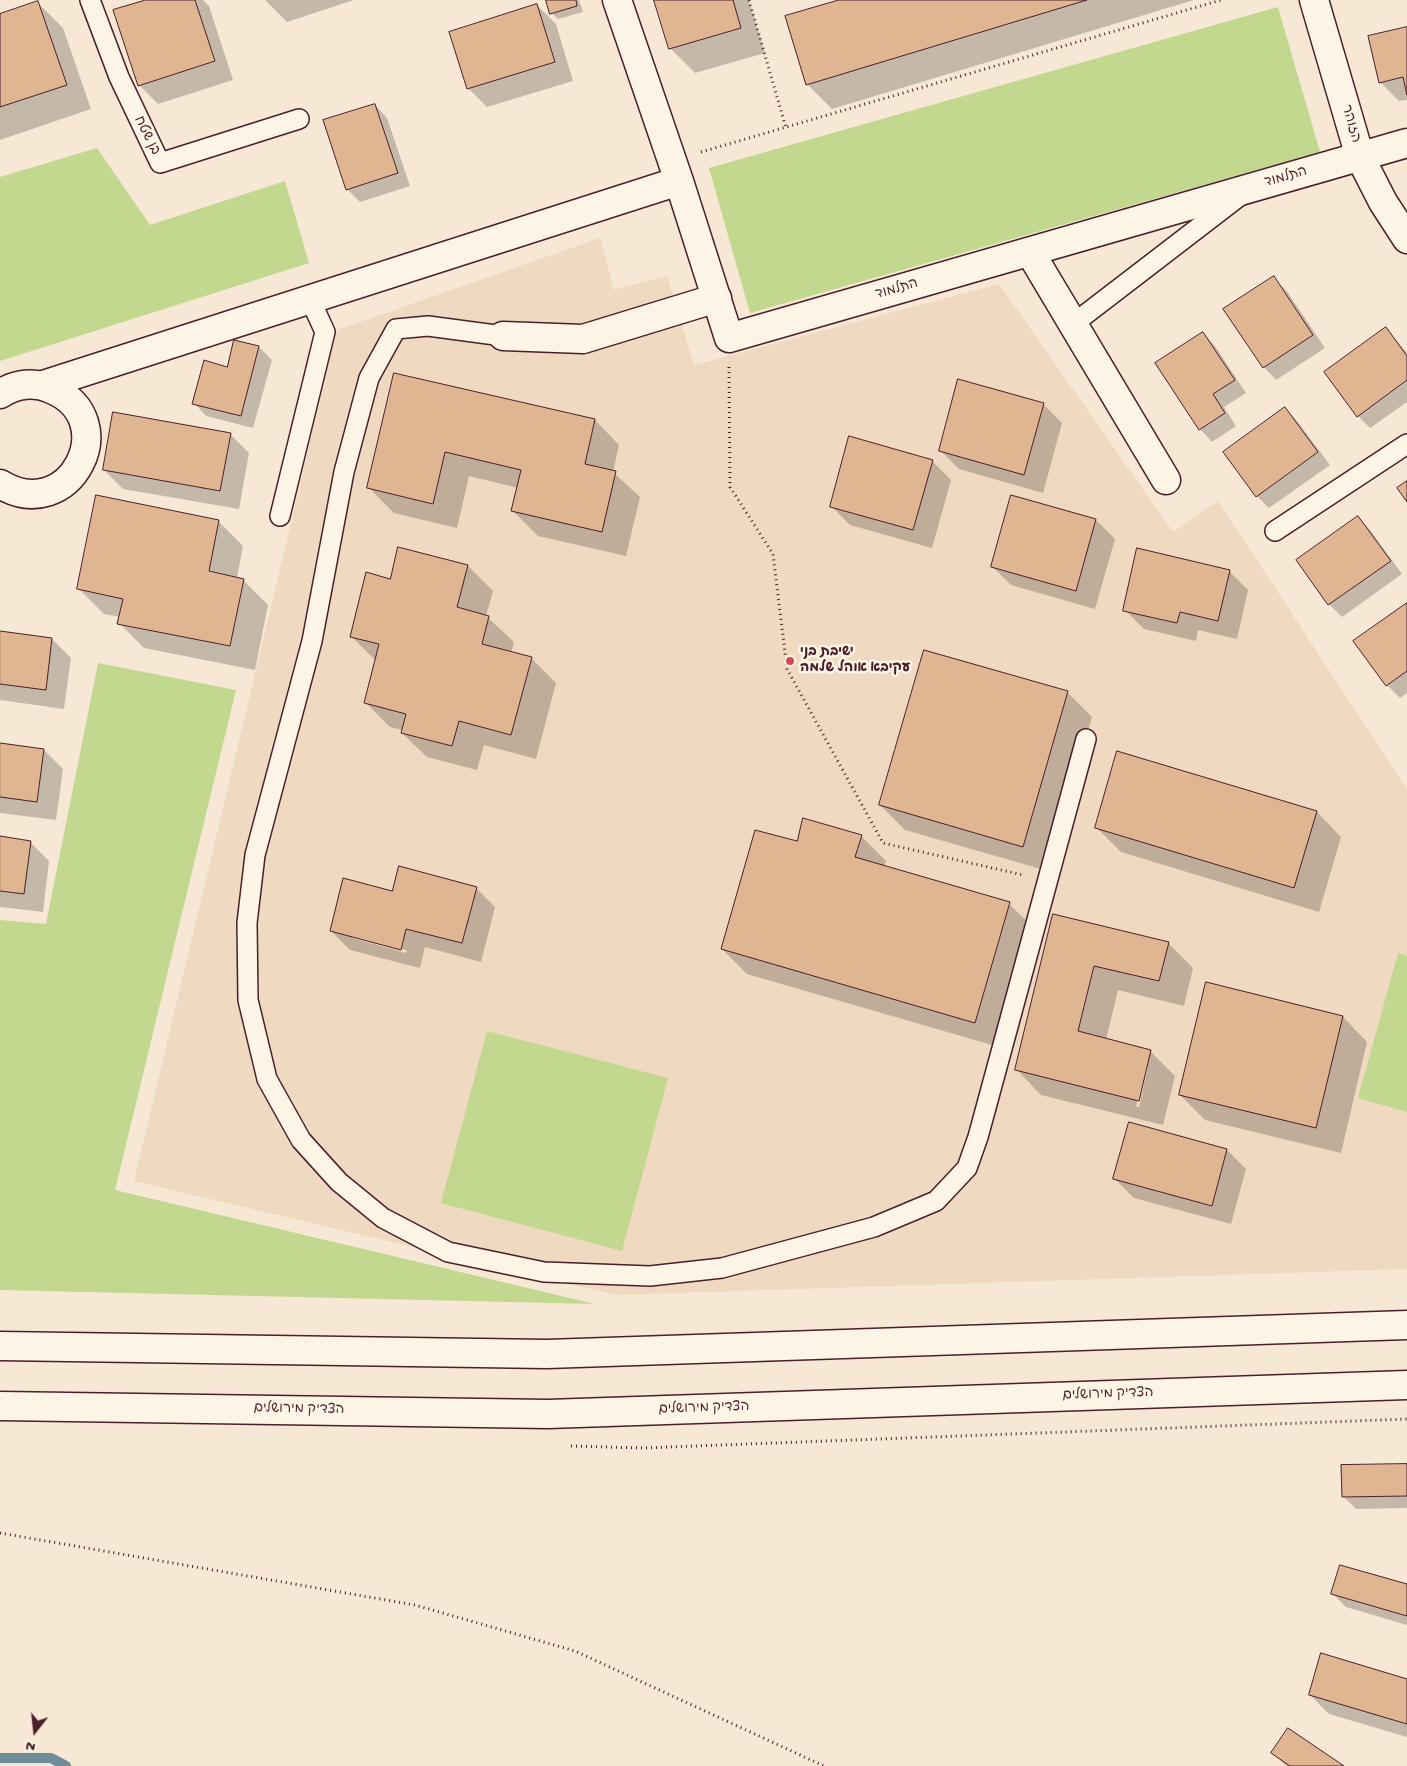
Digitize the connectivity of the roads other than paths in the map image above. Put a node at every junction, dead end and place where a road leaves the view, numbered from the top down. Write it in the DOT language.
graph roads {
  1 [pos="90,0"];
  2 [pos="617,0"];
  3 [pos="1314,0"];
  4 [pos="299,119"];
  5 [pos="1407,143"];
  6 [pos="1360,157"];
  7 [pos="676,171"];
  8 [pos="1251,188"];
  9 [pos="1407,239"];
  10 [pos="1030,252"];
  11 [pos="717,298"];
  12 [pos="310,299"];
  13 [pos="1073,324"];
  14 [pos="503,336"];
  15 [pos="43,385"];
  16 [pos="0,394"];
  17 [pos="1407,444"];
  18 [pos="1166,480"];
  19 [pos="0,484"];
  20 [pos="280,516"];
  21 [pos="1275,531"];
  22 [pos="1086,740"];
  23 [pos="1407,1325"];
  24 [pos="0,1346"];
  25 [pos="1407,1385"];
  26 [pos="0,1406"];
  1 -- 4 [label="lane, בן שטח"];
  2 -- 7 [label="main road"];
  3 -- 6 [label="main road, הזוהר"];
  5 -- 6 [label="main road, התלמוד"];
  6 -- 8 [label="main road, התלמוד"];
  6 -- 9 [label="main road, הזוהר"];
  7 -- 11 [label="main road"];
  7 -- 12 [label="main road"];
  8 -- 10 [label="main road, התלמוד"];
  8 -- 13 [label="lane"];
  10 -- 11 [label="main road, התלמוד"];
  10 -- 13 [label="main road"];
  11 -- 14 [label="main road"];
  12 -- 15 [label="main road"];
  12 -- 20 [label="lane"];
  13 -- 18 [label="main road"];
  14 -- 22 [label="lane"];
  15 -- 16 [label="main road"];
  15 -- 19 [label="main road"];
  17 -- 21 [label="lane"];
  23 -- 24 [label="main road"];
  25 -- 26 [label="main road, הצדיק מירושלים"];
}
